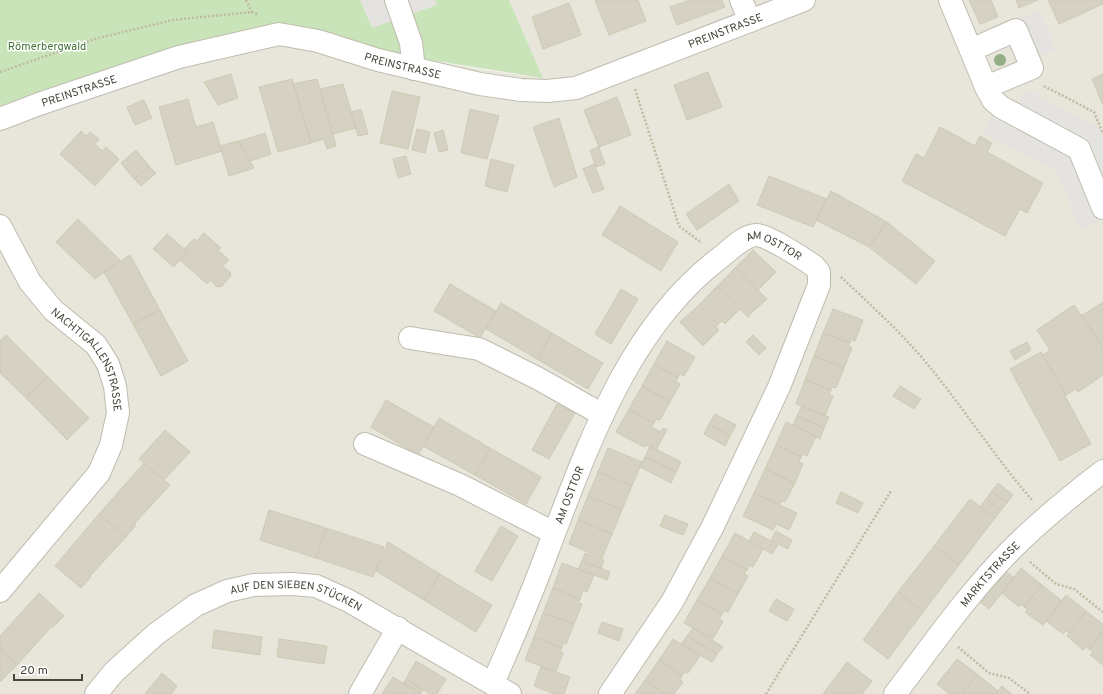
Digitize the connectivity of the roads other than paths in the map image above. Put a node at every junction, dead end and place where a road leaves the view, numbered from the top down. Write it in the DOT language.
graph roads {
  1 [pos="396,0"];
  2 [pos="741,0"];
  3 [pos="804,0"];
  4 [pos="950,0"];
  5 [pos="750,21"];
  6 [pos="971,50"];
  7 [pos="414,69"];
  8 [pos="986,87"];
  9 [pos="0,118"];
  10 [pos="1103,208"];
  11 [pos="0,226"];
  12 [pos="410,338"];
  13 [pos="603,415"];
  14 [pos="365,444"];
  15 [pos="1103,471"];
  16 [pos="554,533"];
  17 [pos="0,591"];
  18 [pos="398,628"];
  19 [pos="502,688"];
  20 [pos="96,694"];
  21 [pos="360,694"];
  22 [pos="610,694"];
  23 [pos="895,694"];
  1 -- 7 [label="street"];
  2 -- 5 [label="street"];
  3 -- 5 [label="street, PREINSTRASSE"];
  4 -- 6 [label="street"];
  5 -- 7 [label="street, PREINSTRASSE"];
  6 -- 8 [label="street"];
  6 -- 8 [label="street"];
  7 -- 9 [label="street, PREINSTRASSE"];
  8 -- 10 [label="street"];
  11 -- 17 [label="street, NACHTIGALLENSTRASSE"];
  12 -- 13 [label="street"];
  13 -- 16 [label="street, AM OSTTOR"];
  13 -- 22 [label="street, AM OSTTOR"];
  14 -- 16 [label="street"];
  15 -- 23 [label="street, MARKTSTRASSE"];
  16 -- 19 [label="street, AM OSTTOR"];
  18 -- 19 [label="street, AUF DEN SIEBEN STÜCKEN"];
  18 -- 20 [label="street, AUF DEN SIEBEN STÜCKEN"];
  18 -- 21 [label="street"];
}
